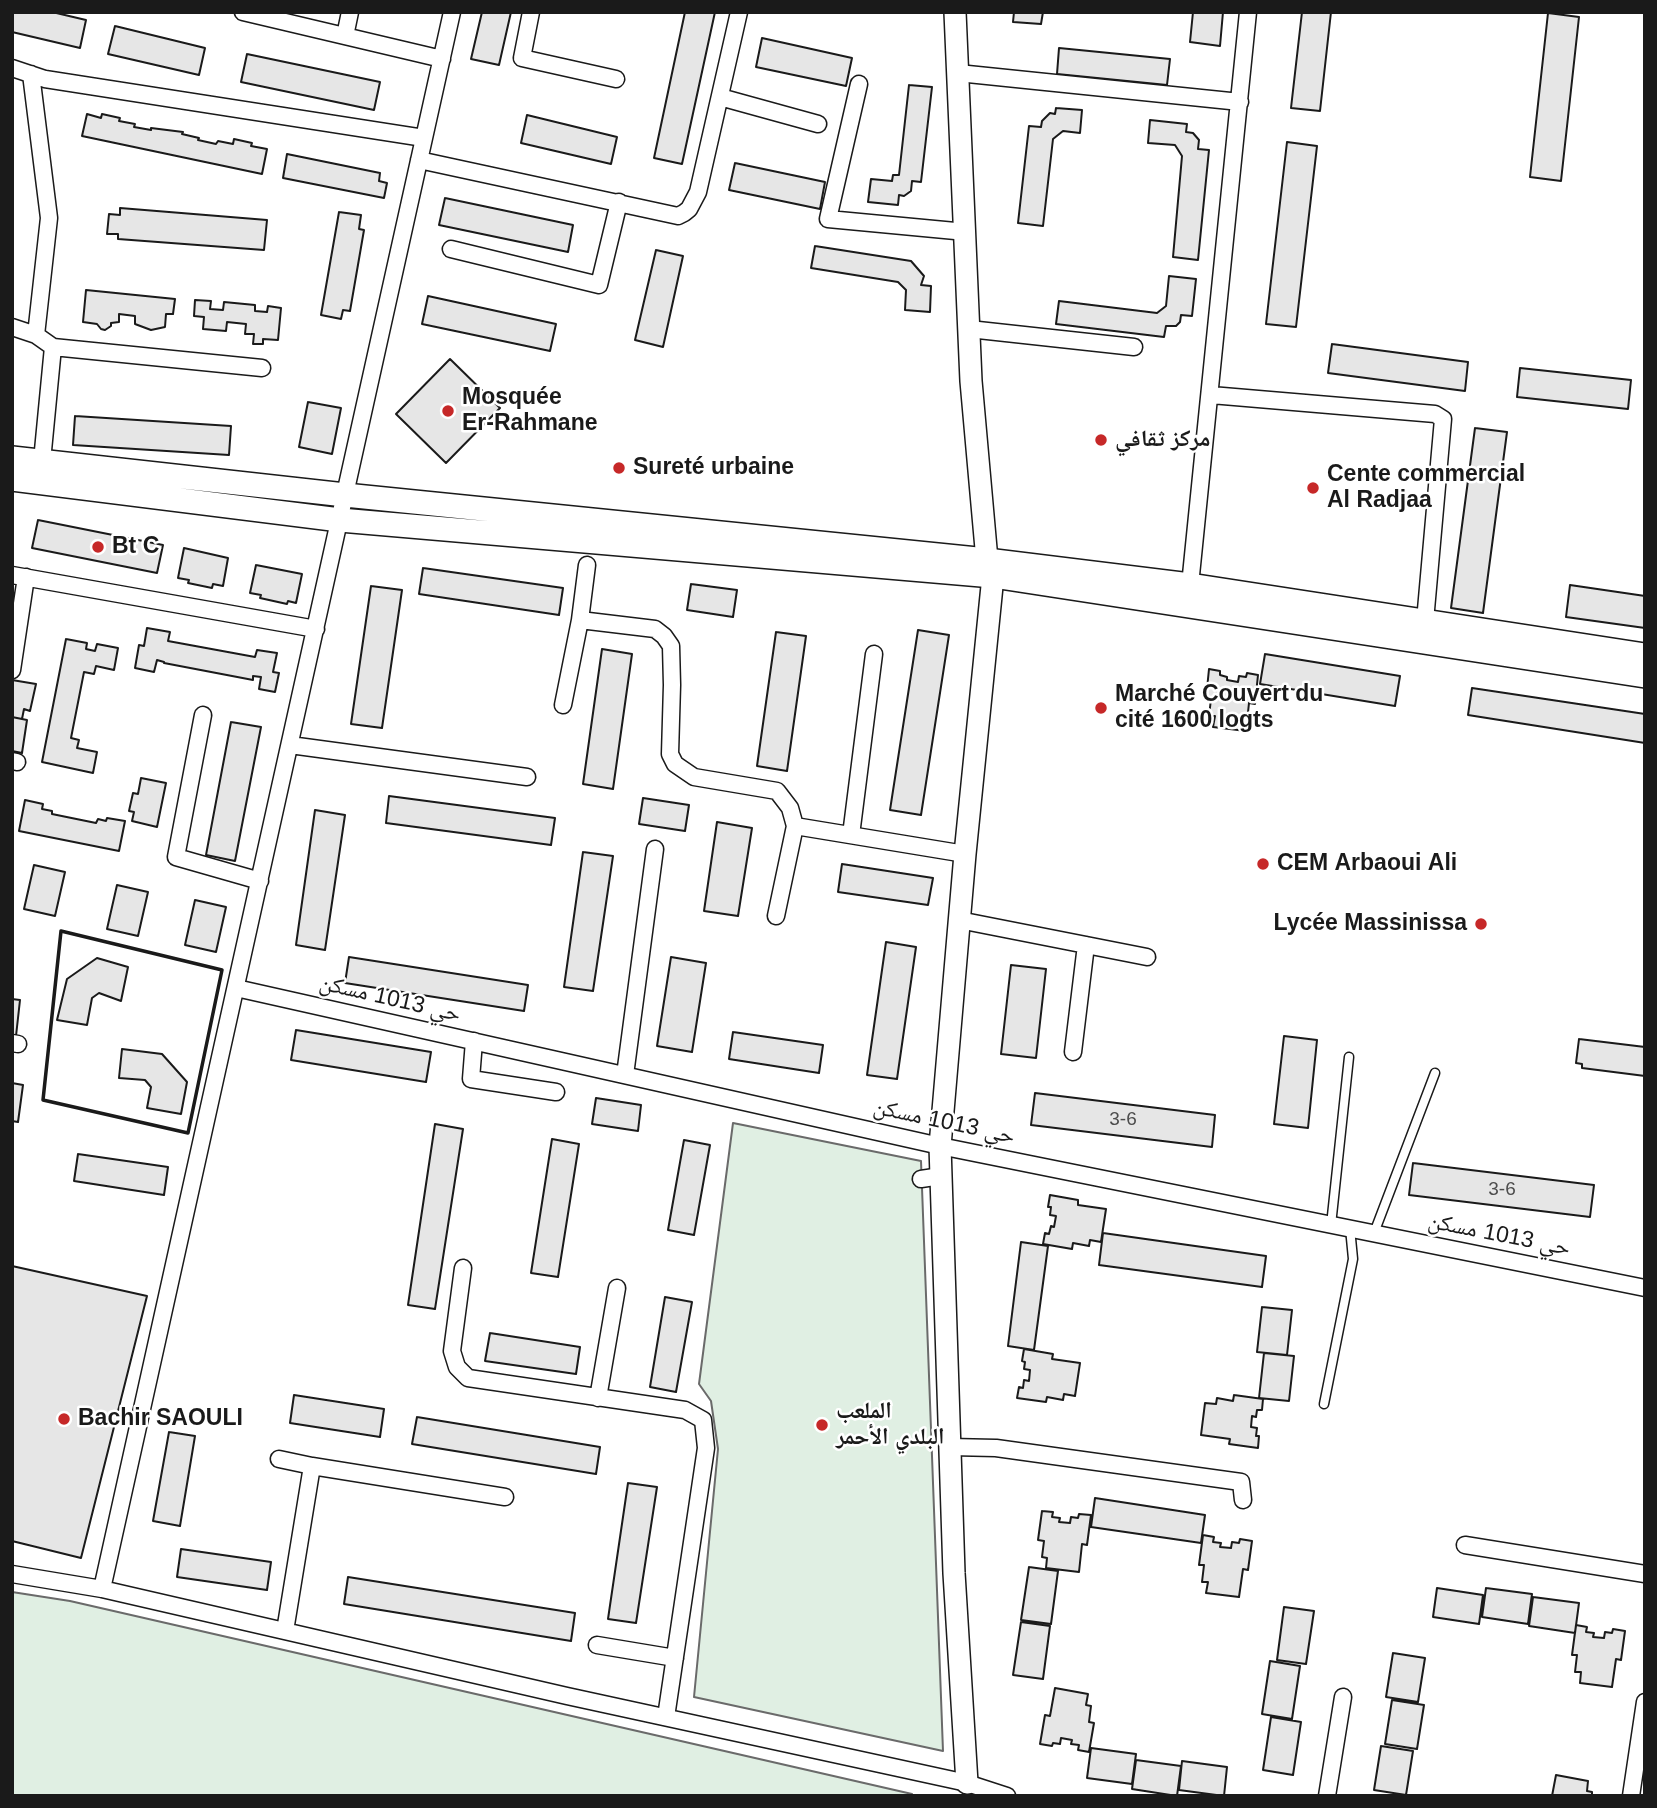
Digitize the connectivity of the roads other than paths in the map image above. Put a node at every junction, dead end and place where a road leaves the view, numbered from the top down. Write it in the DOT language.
graph roads {
  1 [pos="243,12"];
  2 [pos="350,12"];
  3 [pos="452,12"];
  4 [pos="531,12"];
  5 [pos="739,12"];
  6 [pos="955,12"];
  7 [pos="1248,12"];
  8 [pos="345,36"];
  9 [pos="442,59"];
  10 [pos="12,68"];
  11 [pos="958,73"];
  12 [pos="31,74"];
  13 [pos="616,79"];
  14 [pos="859,84"];
  15 [pos="720,97"];
  16 [pos="1240,102"];
  17 [pos="818,124"];
  18 [pos="424,138"];
  19 [pos="419,160"];
  20 [pos="618,202"];
  21 [pos="966,232"];
  22 [pos="451,250"];
  23 [pos="12,327"];
  24 [pos="969,330"];
  25 [pos="36,335"];
  26 [pos="52,347"];
  27 [pos="1134,347"];
  28 [pos="262,368"];
  29 [pos="1211,395"];
  30 [pos="12,458"];
  31 [pos="42,461"];
  32 [pos="12,479"];
  33 [pos="345,495"];
  34 [pos="340,520"];
  35 [pos="587,565"];
  36 [pos="990,568"];
  37 [pos="19,576"];
  38 [pos="1189,596"];
  39 [pos="580,620"];
  40 [pos="1425,621"];
  41 [pos="316,629"];
  42 [pos="874,654"];
  43 [pos="1645,655"];
  44 [pos="12,670"];
  45 [pos="1645,676"];
  46 [pos="563,705"];
  47 [pos="203,715"];
  48 [pos="290,745"];
  49 [pos="527,777"];
  50 [pos="795,826"];
  51 [pos="851,835"];
  52 [pos="655,849"];
  53 [pos="965,854"];
  54 [pos="260,881"];
  55 [pos="776,916"];
  56 [pos="959,920"];
  57 [pos="1086,945"];
  58 [pos="1147,957"];
  59 [pos="236,988"];
  60 [pos="474,1041"];
  61 [pos="1073,1052"];
  62 [pos="1349,1057"];
  63 [pos="1435,1073"];
  64 [pos="625,1075"];
  65 [pos="556,1092"];
  66 [pos="940,1146"];
  67 [pos="1331,1224"];
  68 [pos="1350,1228"];
  69 [pos="1374,1233"];
  70 [pos="463,1268"];
  71 [pos="617,1288"];
  72 [pos="1645,1288"];
  73 [pos="598,1398"];
  74 [pos="1324,1404"];
  75 [pos="950,1447"];
  76 [pos="279,1459"];
  77 [pos="312,1466"];
  78 [pos="505,1497"];
  79 [pos="1243,1500"];
  80 [pos="1465,1545"];
  81 [pos="12,1574"];
  82 [pos="1645,1574"];
  83 [pos="102,1589"];
  84 [pos="285,1631"];
  85 [pos="597,1645"];
  86 [pos="675,1658"];
  87 [pos="1343,1697"];
  88 [pos="1645,1702"];
  89 [pos="666,1717"];
  90 [pos="967,1783"];
  91 [pos="1006,1796"];
  92 [pos="1327,1796"];
  93 [pos="1631,1796"];
  1 -- 8 [label="street"];
  2 -- 8 [label="street"];
  3 -- 9 [label="street"];
  4 -- 13 [label="street"];
  5 -- 15 [label="street"];
  6 -- 11 [label="street"];
  7 -- 16 [label="street"];
  8 -- 9 [label="street"];
  9 -- 18 [label="street"];
  10 -- 12 [label="street"];
  11 -- 16 [label="street"];
  11 -- 21 [label="street"];
  12 -- 18 [label="street"];
  12 -- 25 [label="street"];
  14 -- 21 [label="street"];
  15 -- 17 [label="street"];
  15 -- 20 [label="street"];
  16 -- 29 [label="street"];
  18 -- 19 [label="street"];
  19 -- 20 [label="street"];
  19 -- 33 [label="street"];
  20 -- 22 [label="street"];
  21 -- 24 [label="street"];
  23 -- 25 [label="street"];
  24 -- 27 [label="street"];
  24 -- 36 [label="street"];
  25 -- 26 [label="street"];
  26 -- 28 [label="street"];
  26 -- 31 [label="street"];
  29 -- 38 [label="street"];
  29 -- 40 [label="street"];
  30 -- 31 [label="main road"];
  31 -- 33 [label="main road"];
  32 -- 34 [label="main road"];
  33 -- 34 [label="street"];
  33 -- 36 [label="main road"];
  34 -- 36 [label="main road"];
  34 -- 41 [label="street"];
  35 -- 39 [label="street"];
  36 -- 38 [label="main road"];
  36 -- 53 [label="street"];
  37 -- 41 [label="street"];
  37 -- 44 [label="street"];
  38 -- 40 [label="main road"];
  38 -- 45 [label="main road"];
  39 -- 46 [label="street"];
  39 -- 50 [label="street"];
  40 -- 43 [label="main road"];
  41 -- 48 [label="street"];
  42 -- 51 [label="street"];
  47 -- 54 [label="street"];
  48 -- 49 [label="street"];
  48 -- 54 [label="street"];
  50 -- 51 [label="street"];
  50 -- 55 [label="street"];
  51 -- 53 [label="street"];
  52 -- 64 [label="street"];
  53 -- 56 [label="street"];
  54 -- 59 [label="street"];
  56 -- 57 [label="street"];
  56 -- 66 [label="street"];
  57 -- 58 [label="street"];
  57 -- 61 [label="street"];
  59 -- 60 [label="street, حي 1013 مسكن"];
  59 -- 83 [label="street"];
  60 -- 64 [label="street, حي 1013 مسكن"];
  60 -- 65 [label="street"];
  62 -- 67 [label="lane"];
  63 -- 69 [label="lane"];
  64 -- 66 [label="street, حي 1013 مسكن"];
  66 -- 67 [label="street, حي 1013 مسكن"];
  66 -- 75 [label="street"];
  67 -- 68 [label="street, حي 1013 مسكن"];
  68 -- 69 [label="street, حي 1013 مسكن"];
  68 -- 74 [label="lane"];
  69 -- 72 [label="street, حي 1013 مسكن"];
  70 -- 73 [label="street"];
  71 -- 73 [label="street"];
  73 -- 86 [label="street"];
  75 -- 79 [label="street"];
  75 -- 90 [label="street"];
  76 -- 77 [label="street"];
  77 -- 78 [label="street"];
  77 -- 84 [label="street"];
  80 -- 82 [label="street"];
  81 -- 83 [label="street"];
  83 -- 84 [label="street"];
  84 -- 89 [label="street"];
  85 -- 86 [label="street"];
  86 -- 89 [label="street"];
  87 -- 92 [label="street"];
  88 -- 93 [label="street"];
  89 -- 90 [label="street"];
  90 -- 91 [label="street"];
}
